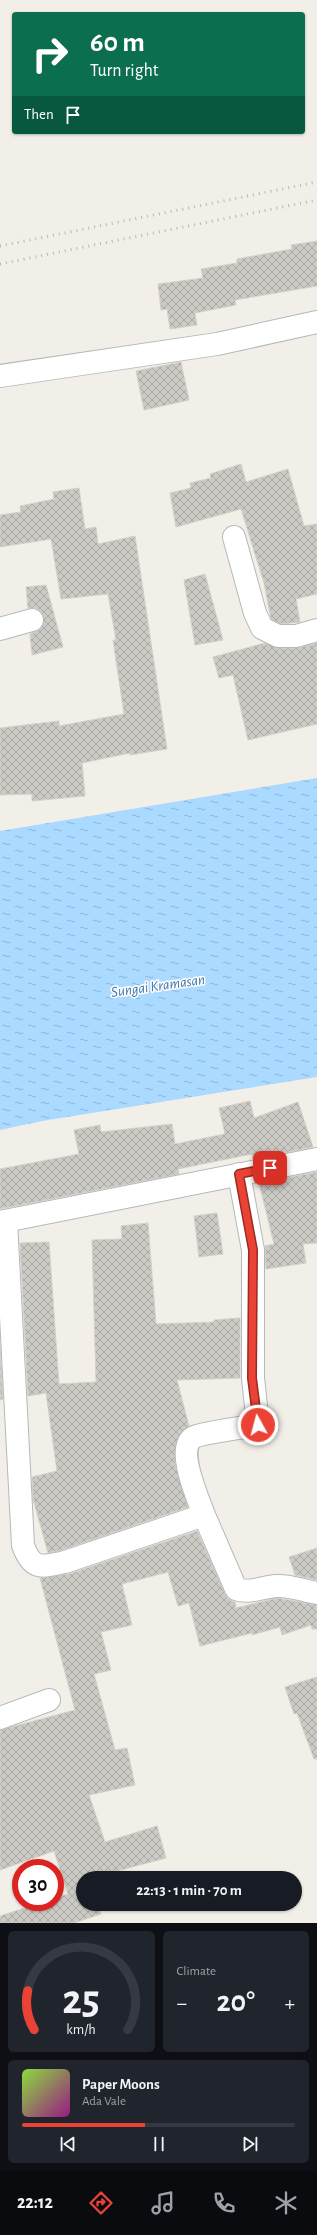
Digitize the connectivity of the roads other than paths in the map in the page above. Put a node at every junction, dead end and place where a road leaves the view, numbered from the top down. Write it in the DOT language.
graph roads {
  1 [pos="317,322"];
  2 [pos="0,376"];
  3 [pos="234,536"];
  4 [pos="32,620"];
  5 [pos="0,629"];
  6 [pos="317,630"];
  7 [pos="317,1159"];
  8 [pos="239,1174"];
  9 [pos="3,1221"];
  10 [pos="204,1515"];
  11 [pos="317,1593"];
  12 [pos="48,1700"];
  13 [pos="0,1718"];
  1 -- 2 [label="street"];
  3 -- 6 [label="street"];
  4 -- 5 [label="street"];
  7 -- 8 [label="street"];
  8 -- 9 [label="street"];
  8 -- 10 [label="street"];
  9 -- 10 [label="street"];
  10 -- 11 [label="street"];
  12 -- 13 [label="street"];
}
